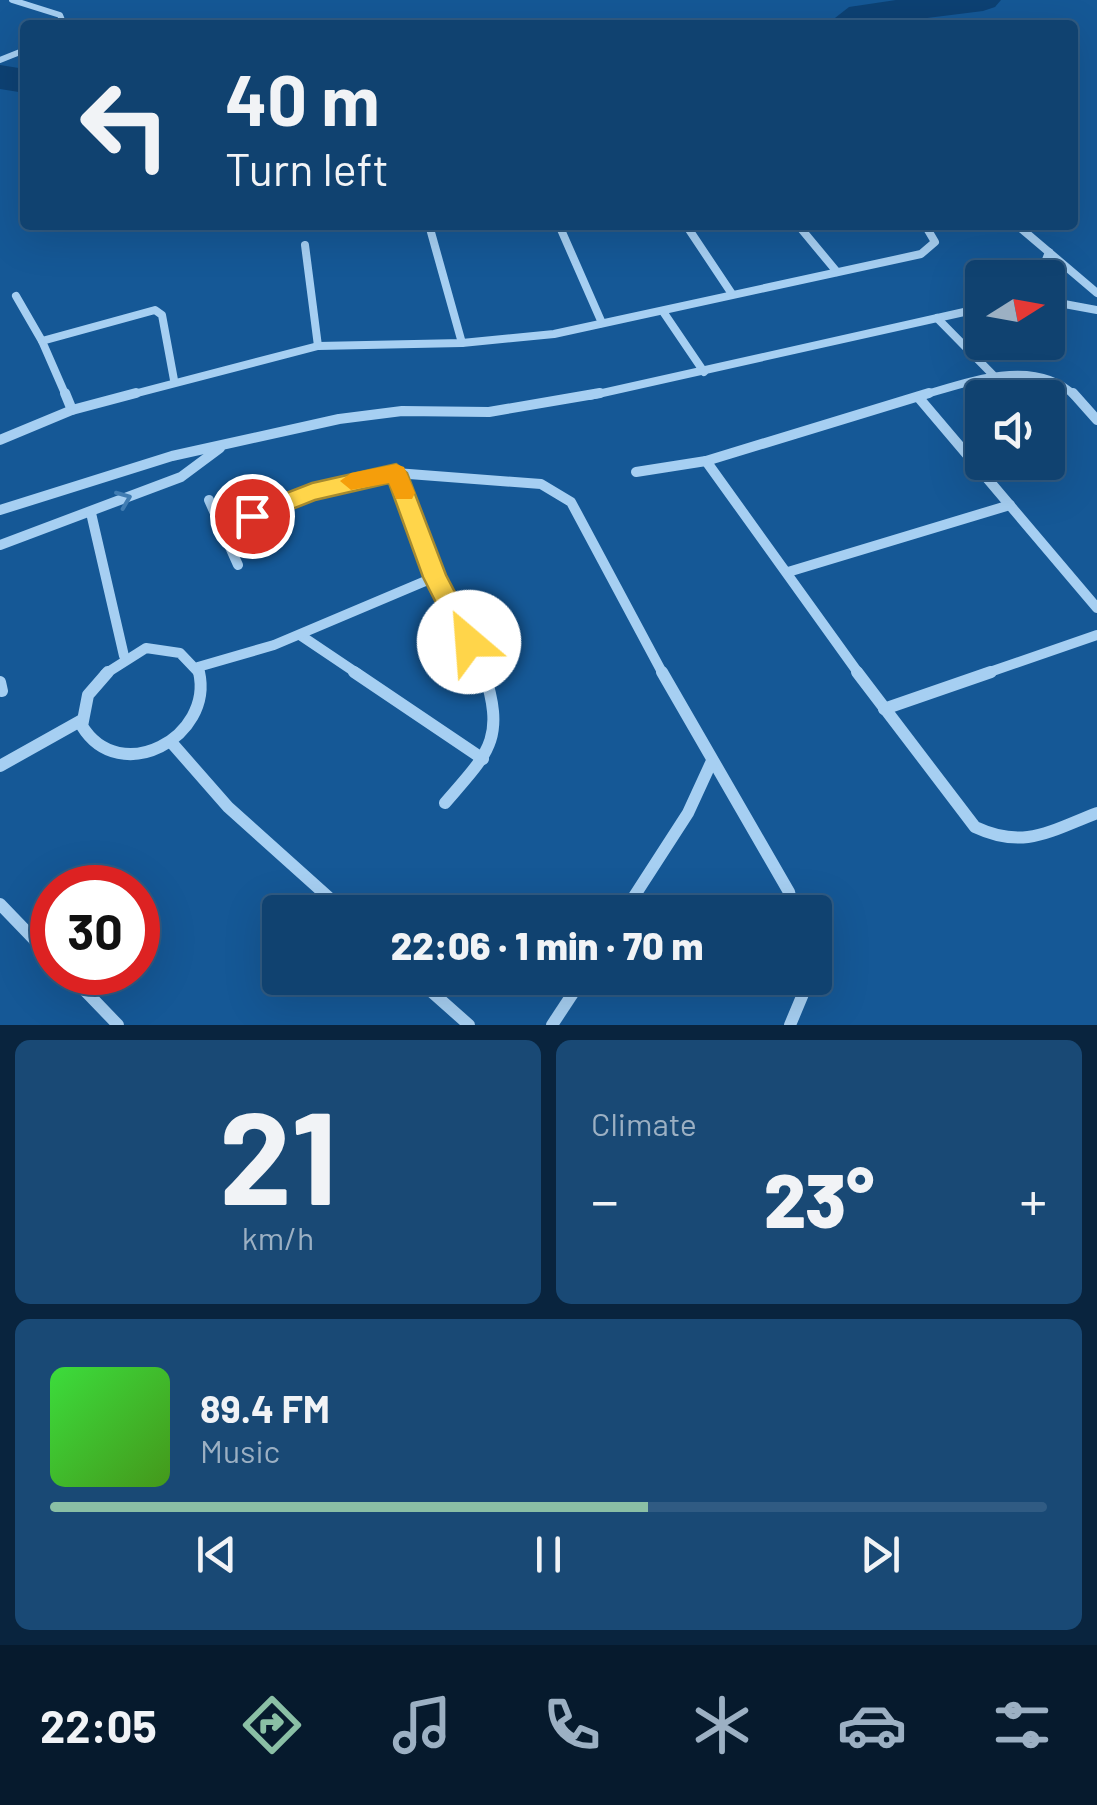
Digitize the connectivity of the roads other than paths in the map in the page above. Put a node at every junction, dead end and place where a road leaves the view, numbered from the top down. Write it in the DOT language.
graph roads {
  1 [pos="12,0"];
  2 [pos="62,20"];
  3 [pos="431,230"];
  4 [pos="562,230"];
  5 [pos="689,230"];
  6 [pos="802,230"];
  7 [pos="929,230"];
  8 [pos="1023,230"];
  9 [pos="304,245"];
  10 [pos="1048,252"];
  11 [pos="1045,260"];
  12 [pos="837,272"];
  13 [pos="1097,293"];
  14 [pos="732,294"];
  15 [pos="16,296"];
  16 [pos="1065,304"];
  17 [pos="1097,310"];
  18 [pos="664,312"];
  19 [pos="965,312"];
  20 [pos="937,318"];
  21 [pos="602,323"];
  22 [pos="42,341"];
  23 [pos="462,342"];
  24 [pos="318,346"];
  25 [pos="704,372"];
  26 [pos="997,379"];
  27 [pos="174,380"];
  28 [pos="919,398"];
  29 [pos="72,410"];
  30 [pos="1097,420"];
  31 [pos="0,440"];
  32 [pos="221,448"];
  33 [pos="706,460"];
  34 [pos="636,472"];
  35 [pos="396,473"];
  36 [pos="209,500"];
  37 [pos="1010,505"];
  38 [pos="0,510"];
  39 [pos="90,513"];
  40 [pos="221,528"];
  41 [pos="0,545"];
  42 [pos="238,566"];
  43 [pos="788,572"];
  44 [pos="435,577"];
  45 [pos="1097,608"];
  46 [pos="300,635"];
  47 [pos="1097,635"];
  48 [pos="124,656"];
  49 [pos="198,667"];
  50 [pos="884,709"];
  51 [pos="82,720"];
  52 [pos="170,742"];
  53 [pos="483,759"];
  54 [pos="711,763"];
  55 [pos="0,766"];
  56 [pos="445,803"];
  57 [pos="1097,813"];
  58 [pos="325,895"];
  59 [pos="635,895"];
  60 [pos="789,895"];
  61 [pos="0,904"];
  62 [pos="30,935"];
  63 [pos="89,995"];
  64 [pos="435,995"];
  65 [pos="572,995"];
  66 [pos="803,995"];
  67 [pos="118,1025"];
  68 [pos="469,1025"];
  69 [pos="552,1025"];
  70 [pos="790,1025"];
  1 -- 2 [label="street"];
  3 -- 23 [label="street"];
  4 -- 21 [label="street"];
  5 -- 14 [label="street"];
  6 -- 12 [label="street"];
  7 -- 12 [label="street"];
  8 -- 10 [label="street"];
  9 -- 24 [label="street"];
  10 -- 11 [label="street"];
  10 -- 13 [label="street"];
  12 -- 14 [label="street"];
  14 -- 18 [label="street"];
  15 -- 22 [label="street"];
  16 -- 17 [label="street"];
  18 -- 21 [label="street"];
  18 -- 25 [label="street"];
  19 -- 20 [label="street"];
  20 -- 25 [label="street"];
  20 -- 26 [label="street"];
  21 -- 23 [label="street"];
  22 -- 27 [label="street"];
  22 -- 29 [label="street"];
  23 -- 24 [label="street"];
  24 -- 27 [label="street"];
  25 -- 32 [label="street"];
  26 -- 28 [label="street"];
  26 -- 30 [label="street"];
  27 -- 29 [label="street"];
  28 -- 33 [label="street"];
  28 -- 37 [label="street"];
  29 -- 31 [label="street"];
  32 -- 38 [label="street"];
  39 -- 32 [label="street, one-way"];
  33 -- 34 [label="street"];
  33 -- 43 [label="street"];
  35 -- 40 [label="street"];
  35 -- 44 [label="street"];
  35 -- 54 [label="street"];
  36 -- 40 [label="street"];
  37 -- 43 [label="street"];
  37 -- 45 [label="street"];
  39 -- 41 [label="street"];
  39 -- 48 [label="street"];
  40 -- 42 [label="street"];
  43 -- 50 [label="street"];
  44 -- 46 [label="street"];
  44 -- 53 [label="street"];
  46 -- 49 [label="street"];
  46 -- 53 [label="street"];
  47 -- 50 [label="street"];
  48 -- 49 [label="street"];
  48 -- 51 [label="street"];
  49 -- 52 [label="street"];
  50 -- 57 [label="street"];
  51 -- 52 [label="street"];
  51 -- 55 [label="street"];
  52 -- 58 [label="street"];
  53 -- 56 [label="street"];
  54 -- 59 [label="street"];
  54 -- 60 [label="street"];
  61 -- 62 [label="street"];
  63 -- 67 [label="street"];
  64 -- 68 [label="street"];
  65 -- 69 [label="street"];
  66 -- 70 [label="street"];
}
